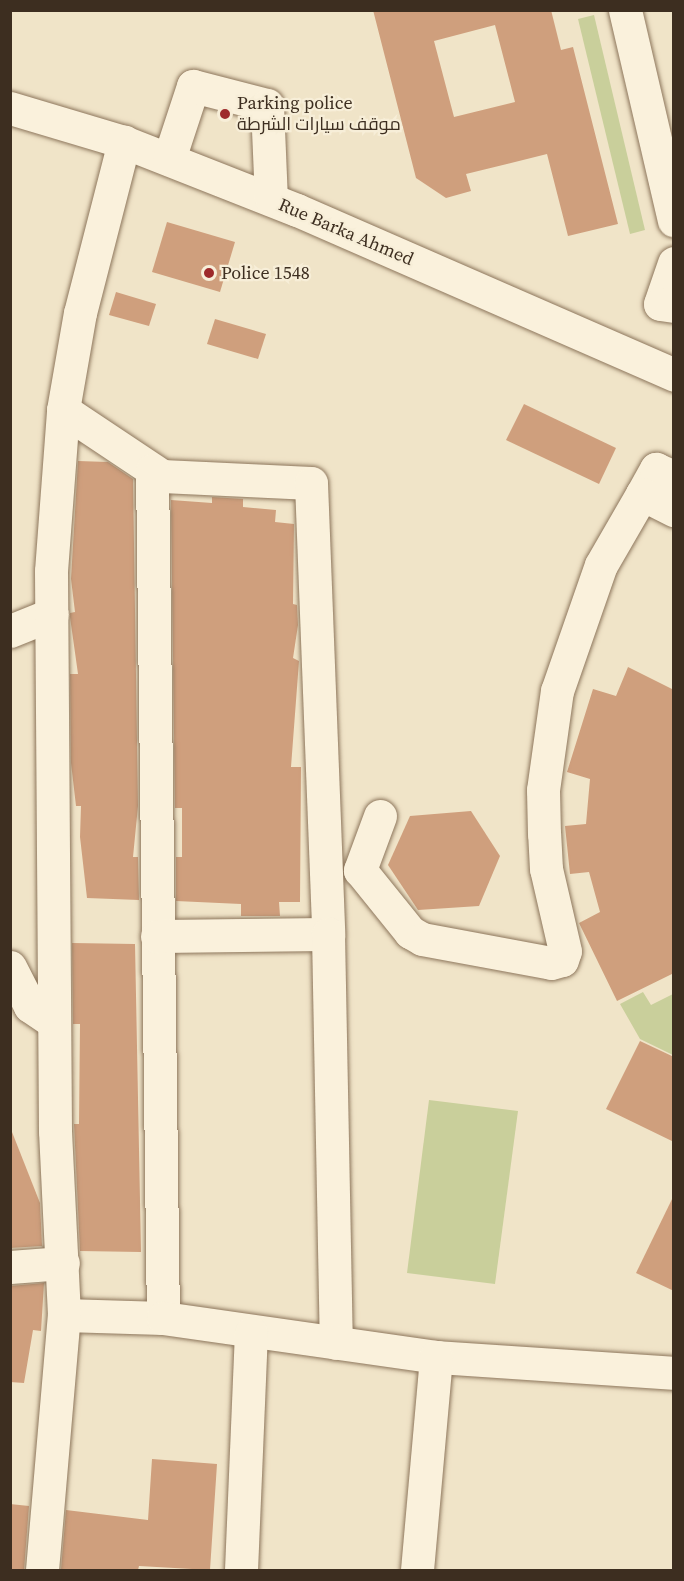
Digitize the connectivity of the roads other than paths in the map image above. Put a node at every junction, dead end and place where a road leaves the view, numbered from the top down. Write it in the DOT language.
graph roads {
  1 [pos="625,10"];
  2 [pos="10,108"];
  3 [pos="124,142"];
  4 [pos="170,159"];
  5 [pos="271,200"];
  6 [pos="674,220"];
  7 [pos="674,263"];
  8 [pos="674,306"];
  9 [pos="674,375"];
  10 [pos="63,410"];
  11 [pos="152,470"];
  12 [pos="674,477"];
  13 [pos="642,494"];
  14 [pos="674,510"];
  15 [pos="52,614"];
  16 [pos="10,631"];
  17 [pos="380,816"];
  18 [pos="328,934"];
  19 [pos="157,936"];
  20 [pos="10,967"];
  21 [pos="54,1022"];
  22 [pos="63,1263"];
  23 [pos="10,1267"];
  24 [pos="64,1315"];
  25 [pos="163,1318"];
  26 [pos="250,1333"];
  27 [pos="336,1343"];
  28 [pos="436,1357"];
  29 [pos="674,1372"];
  30 [pos="42,1570"];
  31 [pos="241,1570"];
  32 [pos="417,1570"];
  1 -- 6 [label="street"];
  2 -- 3 [label="street, Rue Barka Ahmed"];
  3 -- 4 [label="street, Rue Barka Ahmed"];
  3 -- 10 [label="street"];
  4 -- 5 [label="street, Rue Barka Ahmed"];
  4 -- 5 [label="street"];
  5 -- 9 [label="street, Rue Barka Ahmed"];
  7 -- 8 [label="street"];
  10 -- 11 [label="street"];
  10 -- 15 [label="street"];
  11 -- 18 [label="street"];
  11 -- 19 [label="street"];
  12 -- 13 [label="street"];
  13 -- 14 [label="street"];
  13 -- 17 [label="street"];
  15 -- 16 [label="street"];
  15 -- 21 [label="street"];
  18 -- 19 [label="street"];
  18 -- 27 [label="street"];
  19 -- 25 [label="street"];
  20 -- 21 [label="street"];
  21 -- 22 [label="street"];
  22 -- 23 [label="street"];
  22 -- 24 [label="street"];
  24 -- 25 [label="street"];
  24 -- 30 [label="street"];
  25 -- 26 [label="street"];
  26 -- 27 [label="street"];
  26 -- 31 [label="street"];
  27 -- 28 [label="street"];
  28 -- 29 [label="street"];
  28 -- 32 [label="street"];
}
